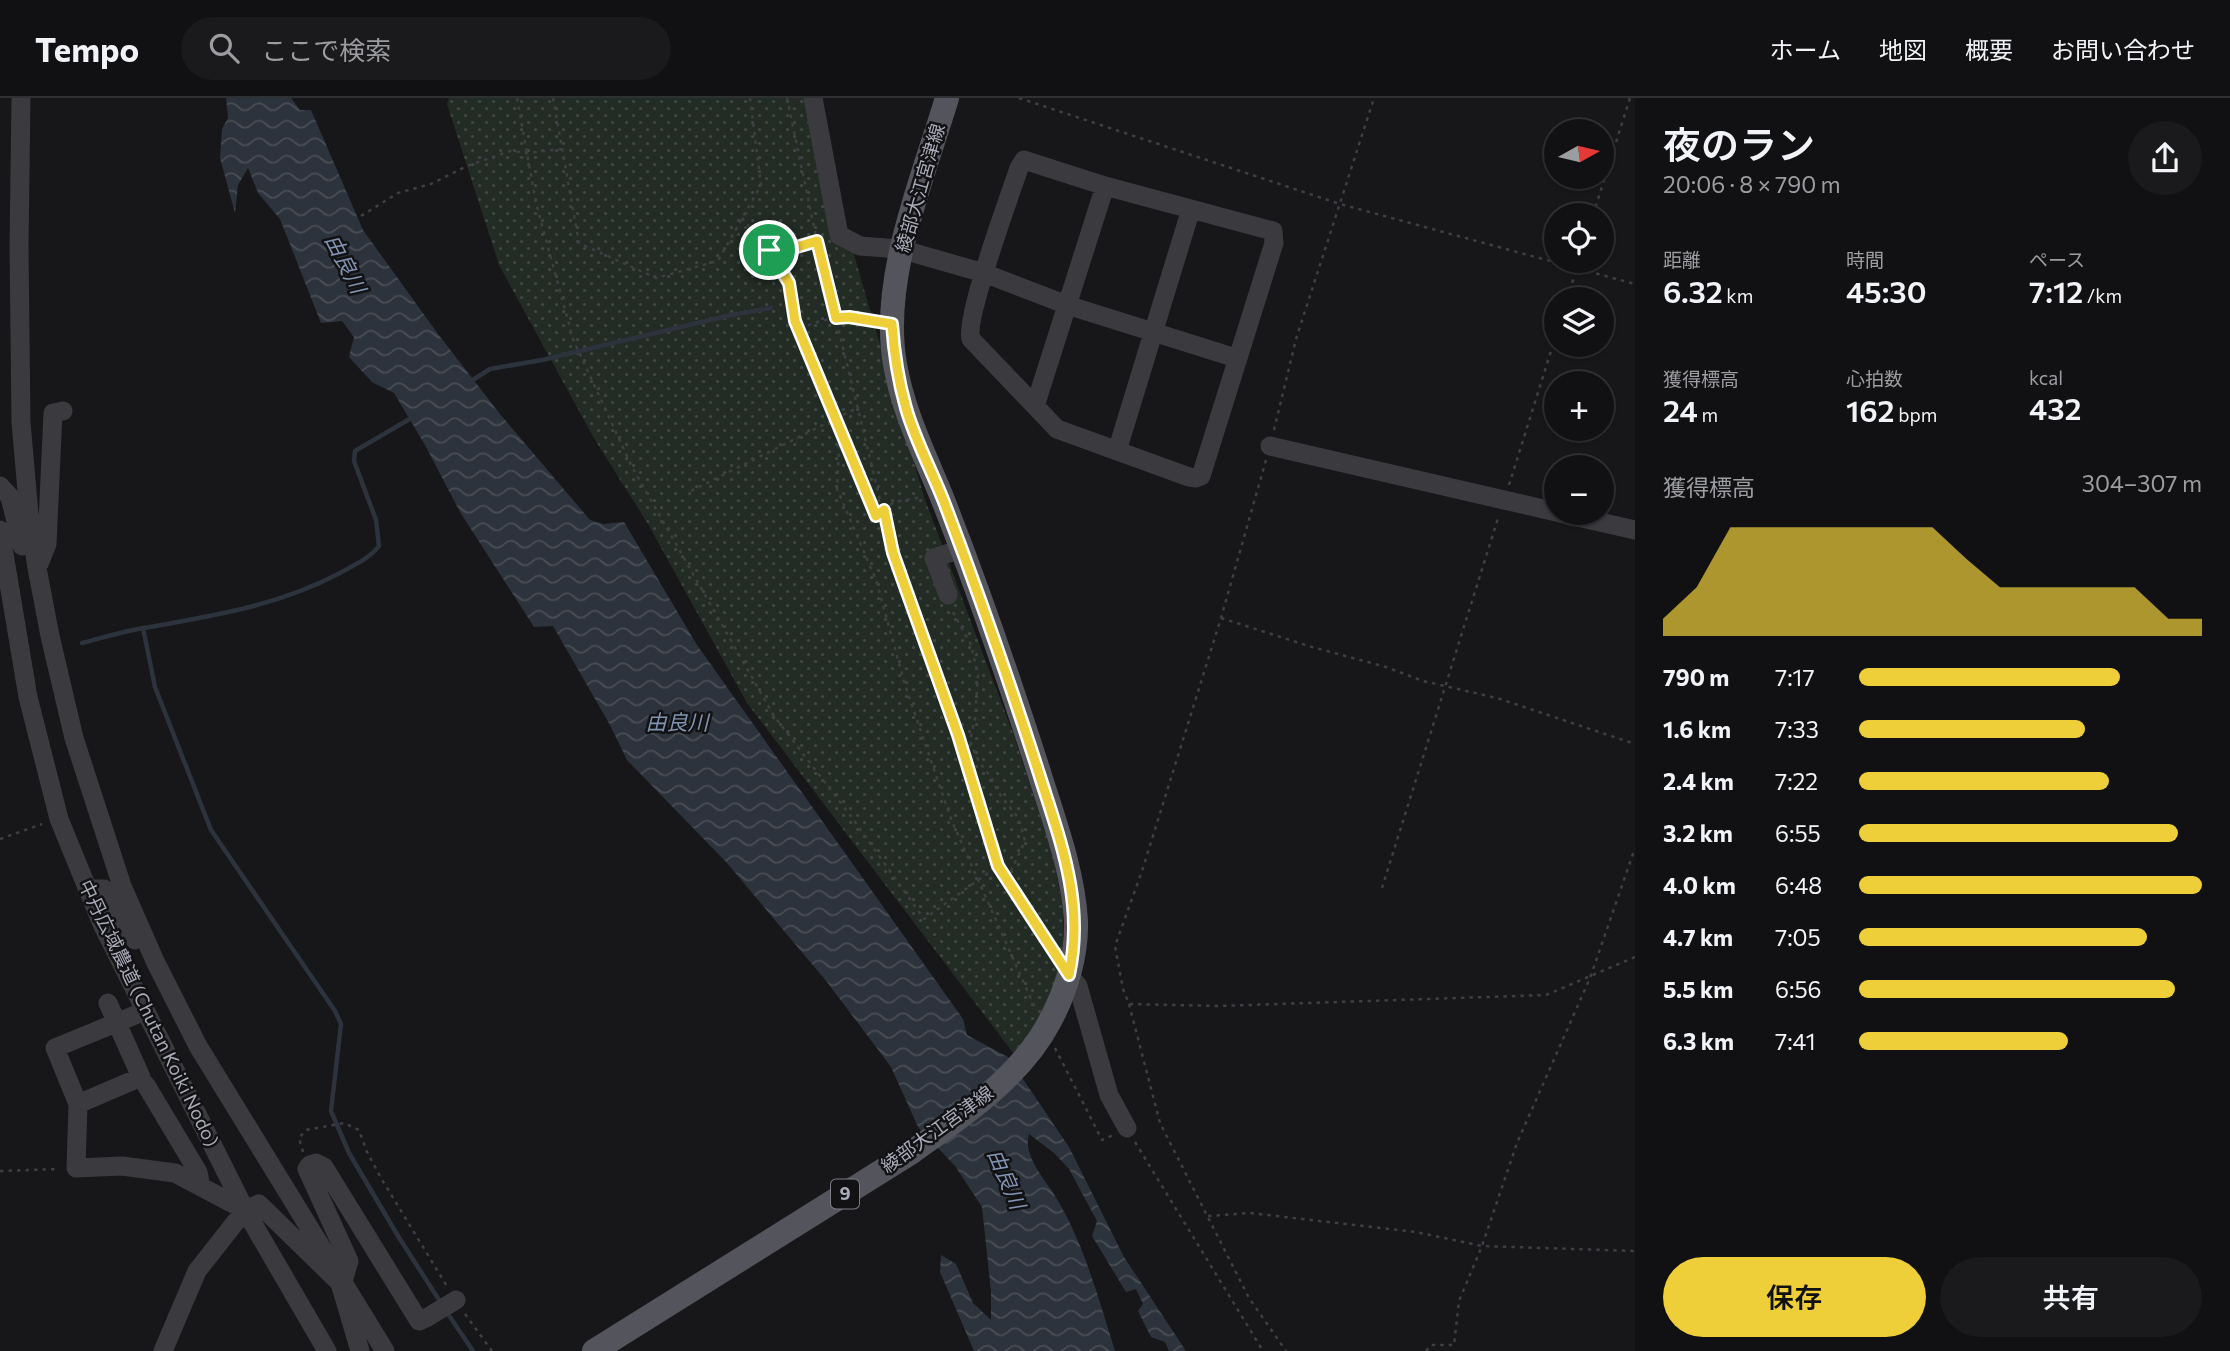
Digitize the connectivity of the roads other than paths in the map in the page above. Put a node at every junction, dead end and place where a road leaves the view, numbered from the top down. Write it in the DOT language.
graph roads {
  1 [pos="21,98"];
  2 [pos="813,98"];
  3 [pos="947,98"];
  4 [pos="1105,186"];
  5 [pos="1191,209"];
  6 [pos="900,249"];
  7 [pos="984,273"];
  8 [pos="1067,305"];
  9 [pos="1153,332"];
  10 [pos="1236,358"];
  11 [pos="1035,407"];
  12 [pos="62,411"];
  13 [pos="1270,446"];
  14 [pos="1118,451"];
  15 [pos="0,486"];
  16 [pos="1544,509"];
  17 [pos="1614,525"];
  18 [pos="0,530"];
  19 [pos="1635,530"];
  20 [pos="950,553"];
  21 [pos="37,568"];
  22 [pos="947,595"];
  23 [pos="87,888"];
  24 [pos="155,961"];
  25 [pos="1065,986"];
  26 [pos="108,1003"];
  27 [pos="145,1011"];
  28 [pos="118,1022"];
  29 [pos="146,1085"];
  30 [pos="78,1104"];
  31 [pos="201,1122"];
  32 [pos="1127,1128"];
  33 [pos="177,1138"];
  34 [pos="201,1186"];
  35 [pos="245,1210"];
  36 [pos="342,1282"];
  37 [pos="456,1300"];
  38 [pos="163,1351"];
  39 [pos="327,1351"];
  40 [pos="359,1351"];
  41 [pos="386,1351"];
  42 [pos="594,1351"];
  1 -- 21 [label="street"];
  2 -- 6 [label="street"];
  3 -- 6 [label="main road, 綾部大江宮津線 / 9"];
  4 -- 5 [label="street"];
  4 -- 7 [label="street"];
  4 -- 8 [label="street"];
  5 -- 9 [label="street"];
  5 -- 10 [label="street"];
  6 -- 7 [label="street"];
  6 -- 20 [label="main road, 綾部大江宮津線 / 9"];
  7 -- 8 [label="street"];
  7 -- 11 [label="street"];
  8 -- 9 [label="street"];
  8 -- 11 [label="street"];
  9 -- 10 [label="street"];
  9 -- 14 [label="street"];
  10 -- 14 [label="street"];
  11 -- 14 [label="street"];
  12 -- 21 [label="street"];
  13 -- 16 [label="street"];
  15 -- 21 [label="street"];
  17 -- 19 [label="street"];
  18 -- 23 [label="street, 中丹広域農道 (Chutan Koiki Nodo)"];
  20 -- 22 [label="street"];
  20 -- 25 [label="main road, 綾部大江宮津線 / 9"];
  21 -- 24 [label="street"];
  23 -- 24 [label="street"];
  23 -- 27 [label="street, 中丹広域農道 (Chutan Koiki Nodo)"];
  24 -- 36 [label="street"];
  25 -- 32 [label="street"];
  25 -- 42 [label="main road, 綾部大江宮津線 / 9"];
  26 -- 28 [label="street"];
  27 -- 28 [label="street"];
  27 -- 31 [label="street, 中丹広域農道 (Chutan Koiki Nodo)"];
  28 -- 30 [label="street"];
  28 -- 30 [label="street"];
  29 -- 33 [label="street"];
  30 -- 34 [label="street"];
  31 -- 33 [label="street"];
  31 -- 35 [label="street, 中丹広域農道 (Chutan Koiki Nodo)"];
  33 -- 34 [label="street"];
  34 -- 35 [label="street"];
  35 -- 36 [label="street"];
  35 -- 38 [label="street"];
  35 -- 39 [label="street, 中丹広域農道 (Chutan Koiki Nodo)"];
  36 -- 37 [label="street"];
  36 -- 40 [label="street"];
  36 -- 41 [label="street"];
}
